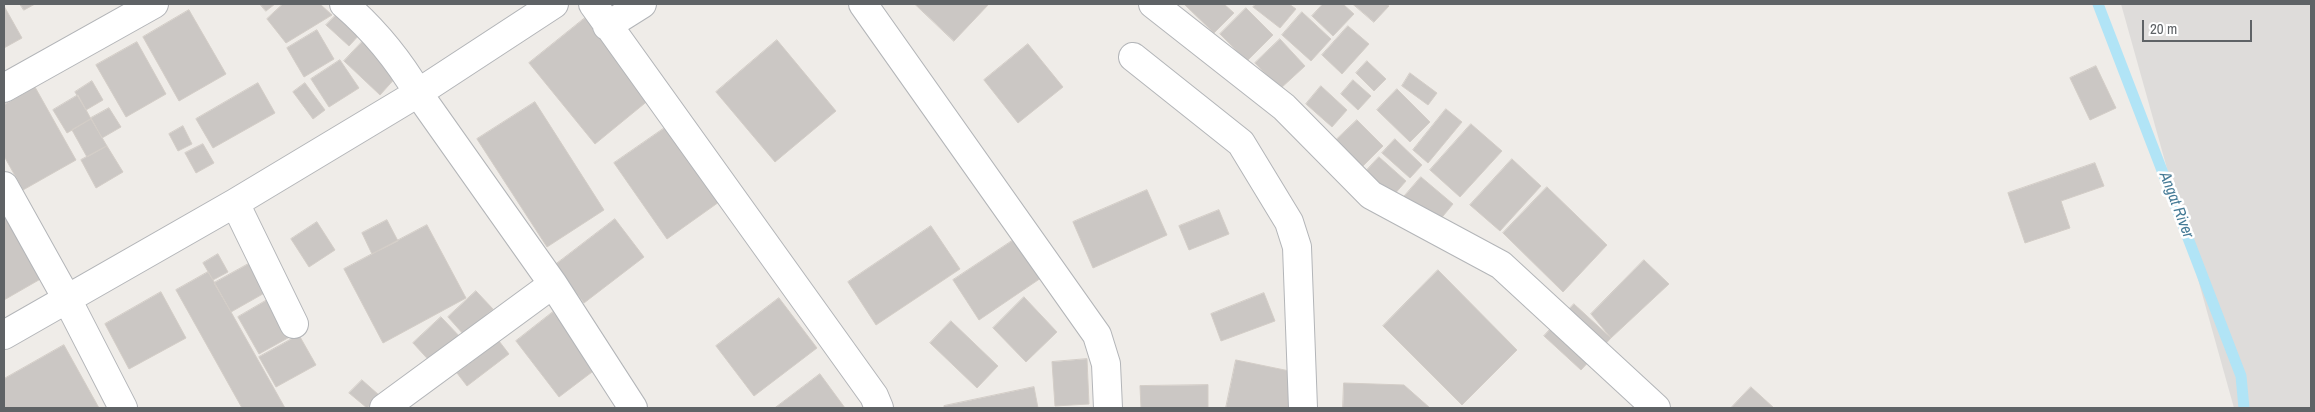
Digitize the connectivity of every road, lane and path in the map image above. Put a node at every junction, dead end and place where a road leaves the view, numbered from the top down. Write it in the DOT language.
graph roads {
  1 [pos="154,4"];
  2 [pos="344,4"];
  3 [pos="554,4"];
  4 [pos="642,4"];
  5 [pos="862,4"];
  6 [pos="1152,4"];
  7 [pos="600,15"];
  8 [pos="1133,57"];
  9 [pos="4,88"];
  10 [pos="418,93"];
  11 [pos="4,186"];
  12 [pos="235,204"];
  13 [pos="553,284"];
  14 [pos="67,299"];
  15 [pos="294,324"];
  16 [pos="4,335"];
  17 [pos="123,408"];
  18 [pos="384,408"];
  19 [pos="633,408"];
  20 [pos="879,408"];
  21 [pos="1108,408"];
  22 [pos="1303,408"];
  23 [pos="1656,408"];
  1 -- 9 [label="street"];
  2 -- 10 [label="street"];
  3 -- 10 [label="street"];
  4 -- 7 [label="street"];
  5 -- 21 [label="street"];
  6 -- 23 [label="street"];
  7 -- 20 [label="street"];
  8 -- 22 [label="street"];
  10 -- 12 [label="street"];
  10 -- 13 [label="street"];
  11 -- 14 [label="street"];
  12 -- 14 [label="street"];
  12 -- 15 [label="street"];
  13 -- 18 [label="street"];
  13 -- 19 [label="street"];
  14 -- 16 [label="street"];
  14 -- 17 [label="street"];
}
